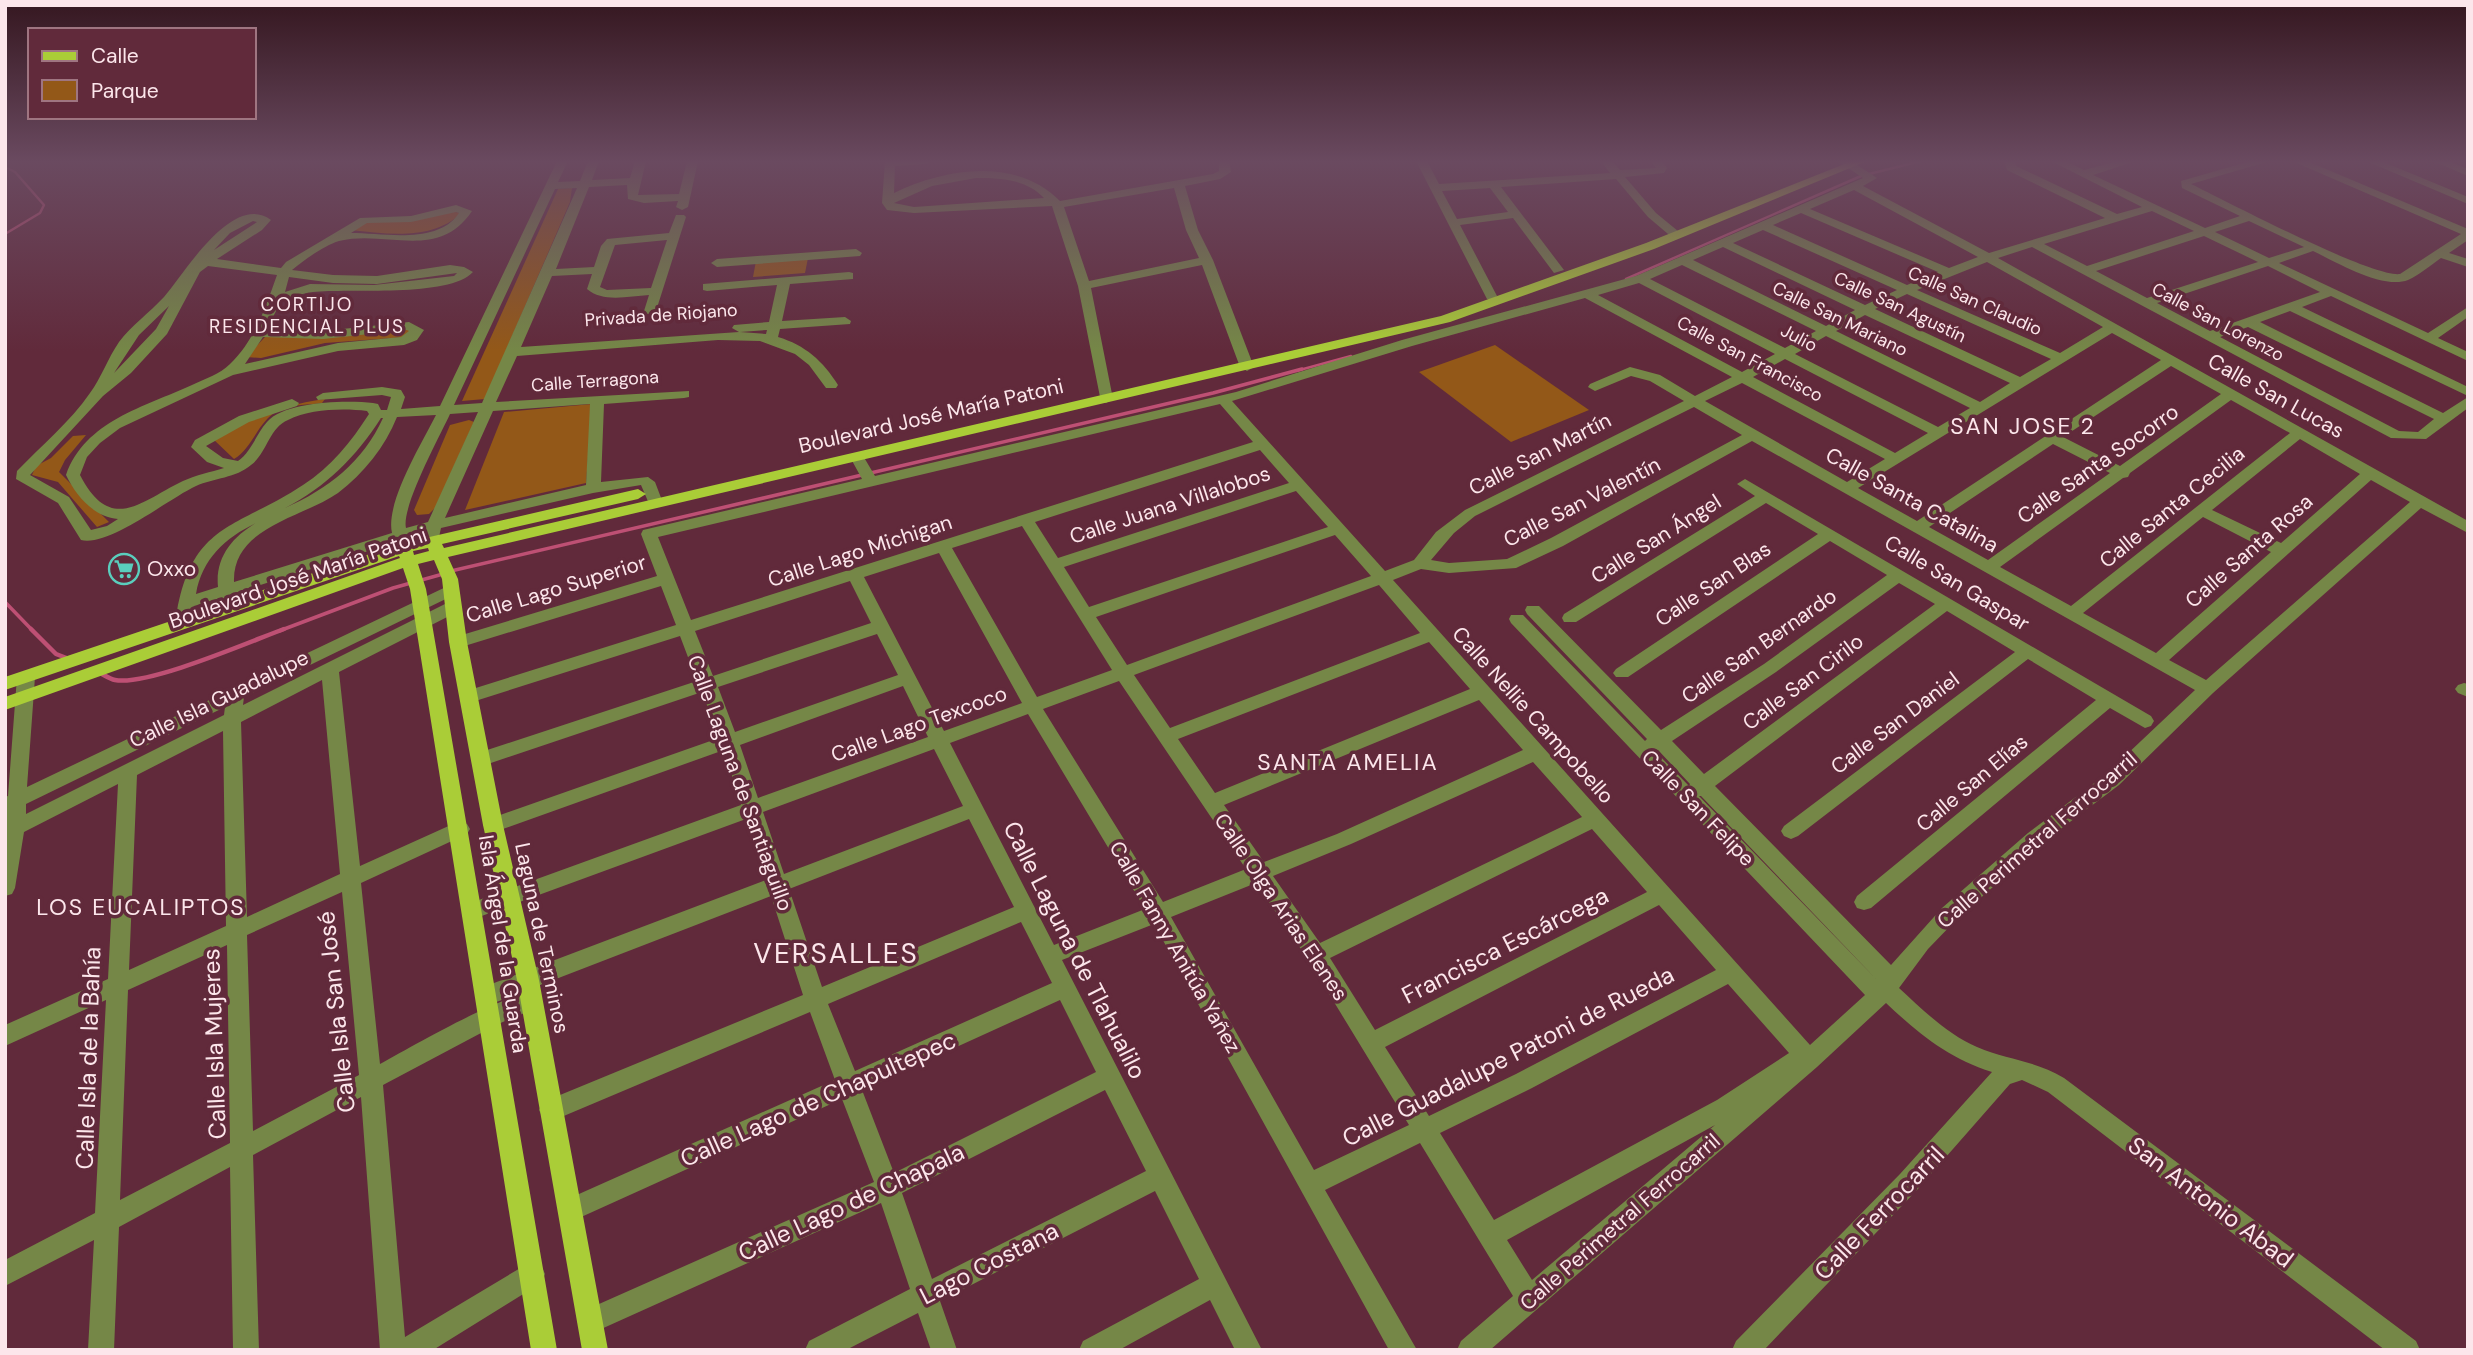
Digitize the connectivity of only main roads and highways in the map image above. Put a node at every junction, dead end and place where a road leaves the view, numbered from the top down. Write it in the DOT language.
graph roads {
  1 [pos="1694,224"];
  2 [pos="1633,247"];
  3 [pos="1245,362"];
  4 [pos="1104,394"];
  5 [pos="653,497"];
  6 [pos="443,566"];
  7 [pos="413,576"];
  8 [pos="5,684"];
  9 [pos="5,704"];
  10 [pos="544,1350"];
  11 [pos="595,1350"];
  1 -- 2 [label="main road, Boulevard José María Patoni"];
  2 -- 3 [label="main road, Boulevard José María Patoni"];
  2 -- 3 [label="main road, Boulevard José María Patoni"];
  3 -- 4 [label="main road, Boulevard José María Patoni"];
  4 -- 5 [label="main road, Boulevard José María Patoni"];
  4 -- 5 [label="main road, Boulevard José María Patoni"];
  5 -- 6 [label="main road, Boulevard José María Patoni"];
  6 -- 7 [label="main road, Boulevard José María Patoni"];
  6 -- 11 [label="main road, Laguna de Terminos"];
  7 -- 8 [label="main road, Boulevard José María Patoni"];
  7 -- 9 [label="main road, Boulevard José María Patoni"];
  7 -- 10 [label="main road, Isla Ángel de la Guarda"];
}
